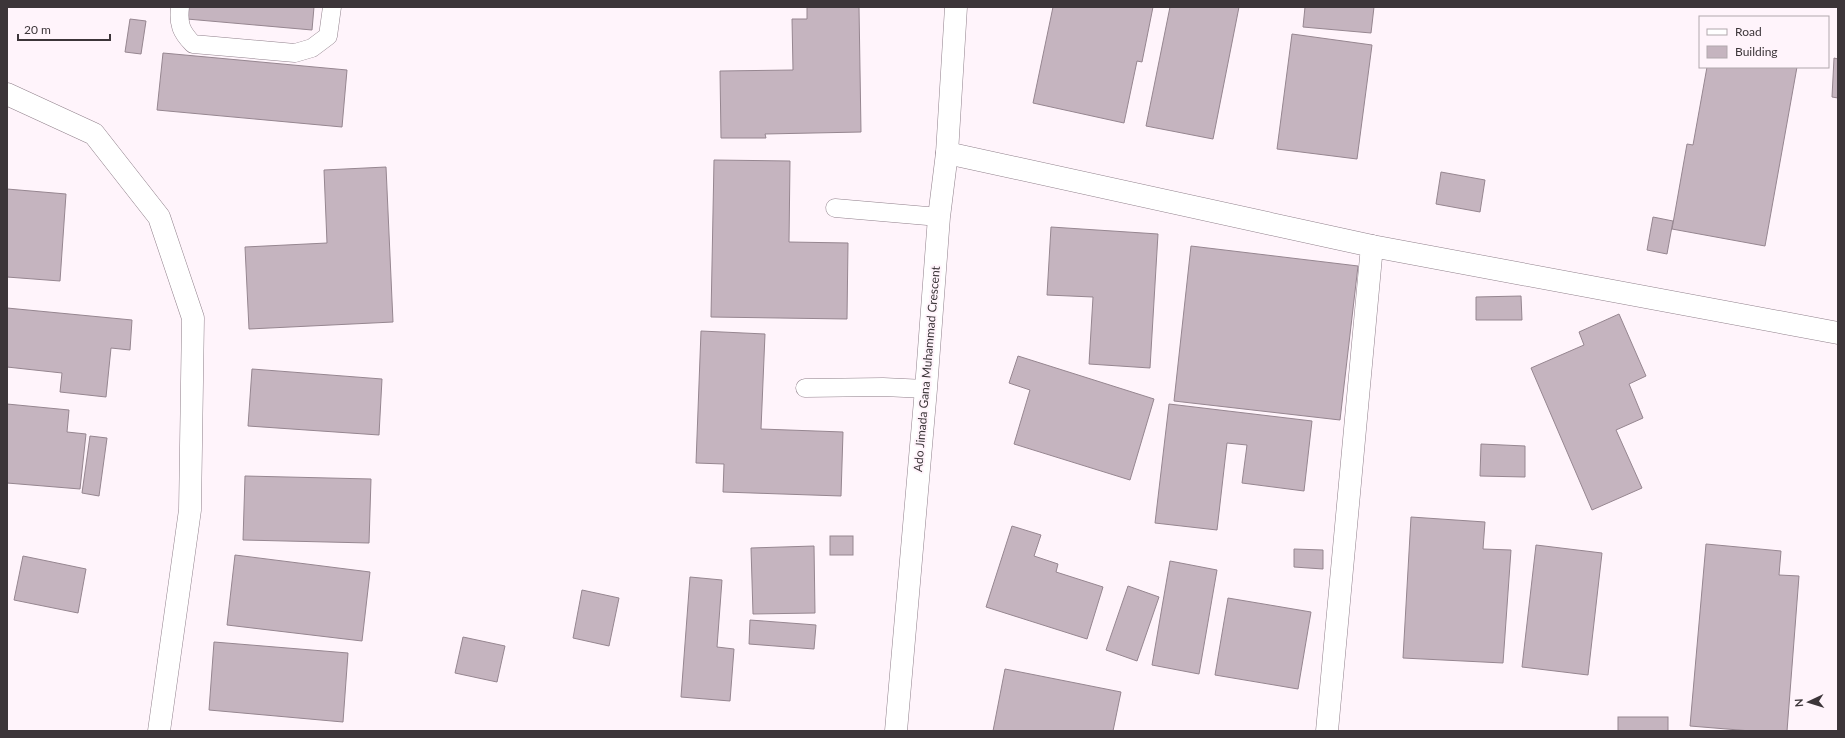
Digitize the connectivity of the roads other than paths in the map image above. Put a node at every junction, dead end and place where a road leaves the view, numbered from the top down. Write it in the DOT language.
graph roads {
  1 [pos="180,7"];
  2 [pos="332,7"];
  3 [pos="956,7"];
  4 [pos="7,94"];
  5 [pos="947,154"];
  6 [pos="835,208"];
  7 [pos="939,217"];
  8 [pos="1372,246"];
  9 [pos="1838,332"];
  10 [pos="805,388"];
  11 [pos="926,389"];
  12 [pos="163,731"];
  13 [pos="896,731"];
  14 [pos="1327,731"];
  1 -- 2 [label="lane"];
  3 -- 5 [label="street, Ado Jimada Gana Muhammad Crescent"];
  4 -- 12 [label="street"];
  5 -- 7 [label="street, Ado Jimada Gana Muhammad Crescent"];
  5 -- 8 [label="street"];
  6 -- 7 [label="lane"];
  7 -- 11 [label="street, Ado Jimada Gana Muhammad Crescent"];
  8 -- 9 [label="street"];
  8 -- 14 [label="street"];
  10 -- 11 [label="lane"];
  11 -- 13 [label="street, Ado Jimada Gana Muhammad Crescent"];
}
